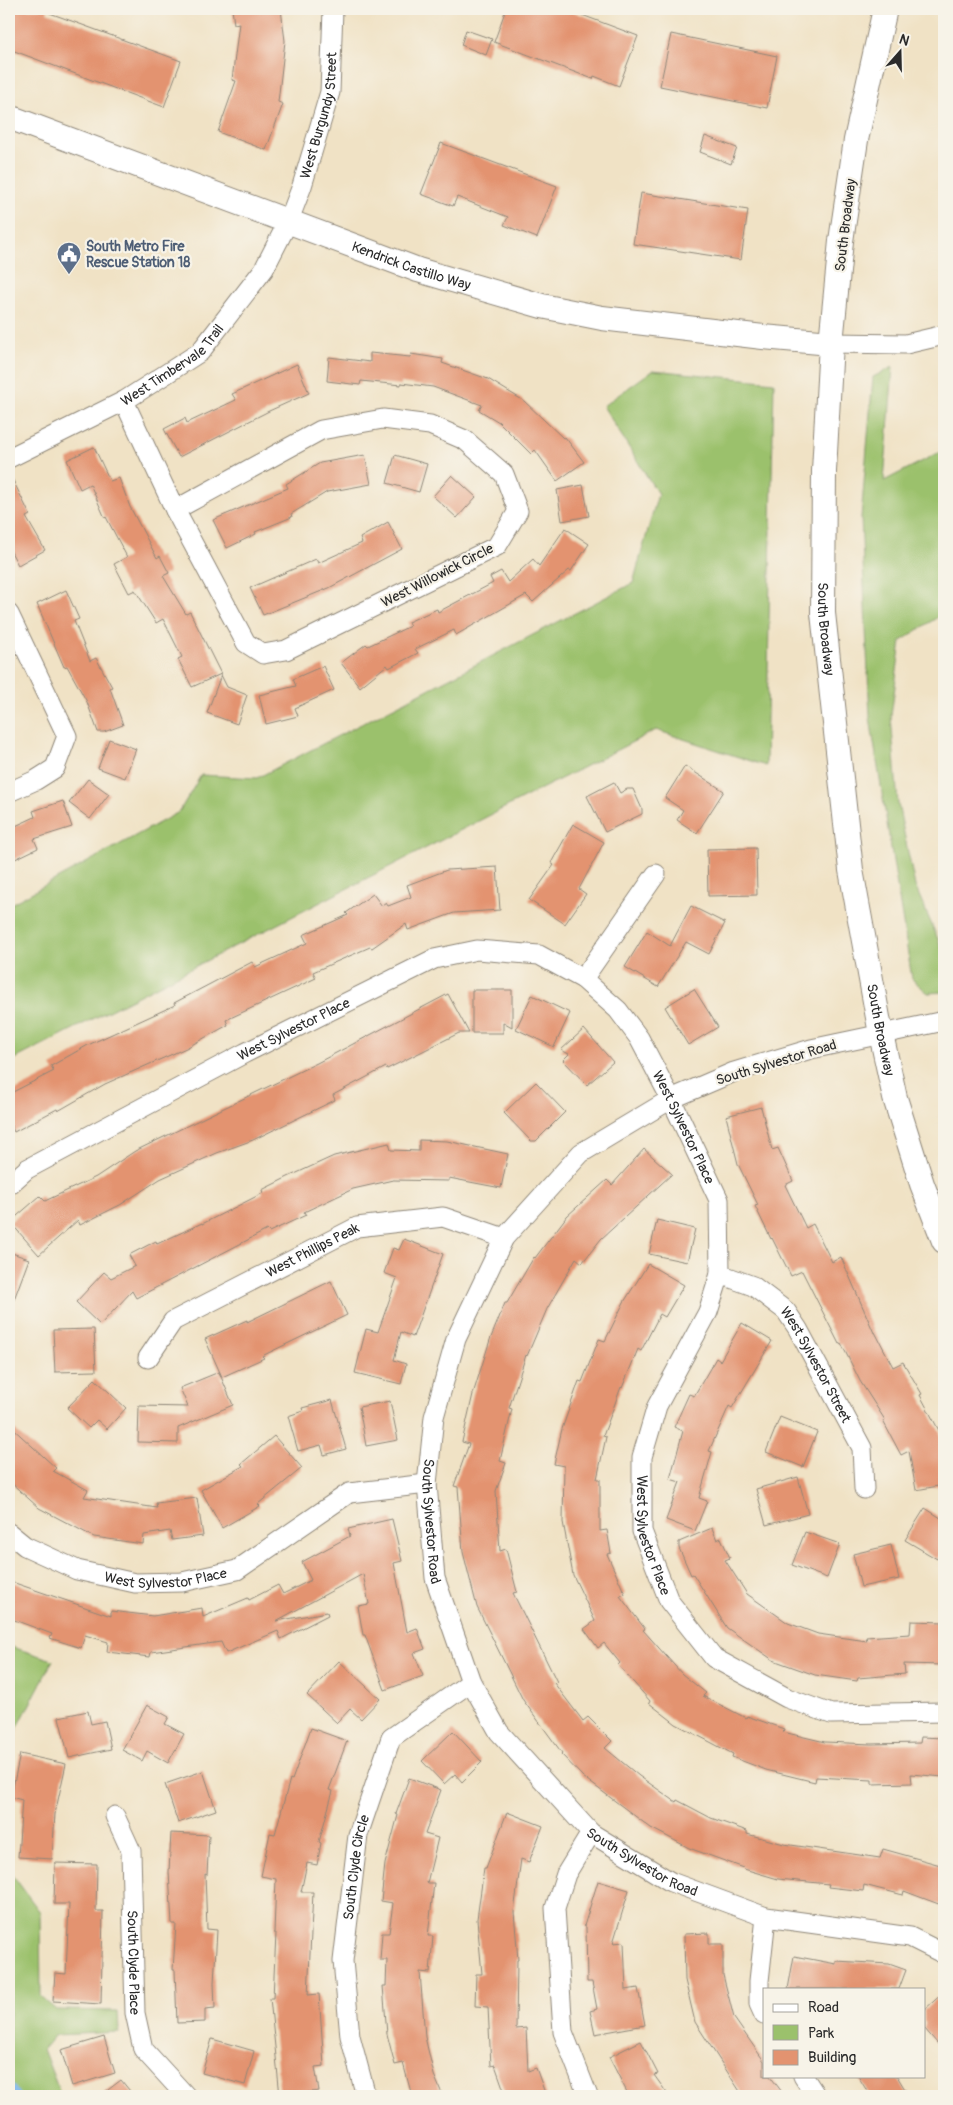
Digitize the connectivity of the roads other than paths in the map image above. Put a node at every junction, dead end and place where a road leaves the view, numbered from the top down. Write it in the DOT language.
graph roads {
  1 [pos="333,9"];
  2 [pos="885,9"];
  3 [pos="9,116"];
  4 [pos="289,220"];
  5 [pos="944,335"];
  6 [pos="832,343"];
  7 [pos="124,402"];
  8 [pos="9,458"];
  9 [pos="175,510"];
  10 [pos="9,614"];
  11 [pos="9,792"];
  12 [pos="656,874"];
  13 [pos="583,980"];
  14 [pos="944,1021"];
  15 [pos="881,1034"];
  16 [pos="671,1098"];
  17 [pos="9,1185"];
  18 [pos="504,1238"];
  19 [pos="944,1241"];
  20 [pos="720,1274"];
  21 [pos="148,1358"];
  22 [pos="426,1484"];
  23 [pos="864,1490"];
  24 [pos="9,1533"];
  25 [pos="471,1682"];
  26 [pos="944,1712"];
  27 [pos="114,1816"];
  28 [pos="591,1833"];
  29 [pos="766,1916"];
  30 [pos="944,1954"];
  31 [pos="763,2012"];
  32 [pos="804,2078"];
  33 [pos="186,2096"];
  34 [pos="366,2096"];
  35 [pos="588,2096"];
  36 [pos="816,2096"];
  1 -- 4 [label="street, West Burgundy Street"];
  2 -- 6 [label="main road, South Broadway"];
  3 -- 4 [label="main road, Kendrick Castillo Way"];
  4 -- 6 [label="main road, Kendrick Castillo Way"];
  4 -- 7 [label="street, West Timbervale Trail"];
  5 -- 6 [label="street"];
  6 -- 15 [label="main road, South Broadway"];
  7 -- 8 [label="street, West Timbervale Trail"];
  7 -- 9 [label="street, West Willowick Circle"];
  9 -- 9 [label="street, West Willowick Circle"];
  10 -- 11 [label="street"];
  12 -- 13 [label="street"];
  13 -- 16 [label="street, West Sylvestor Place"];
  13 -- 17 [label="street, West Sylvestor Place"];
  14 -- 15 [label="street, South Sylvestor Road"];
  15 -- 16 [label="street, South Sylvestor Road"];
  15 -- 19 [label="main road, South Broadway"];
  16 -- 18 [label="street, South Sylvestor Road"];
  16 -- 20 [label="street, West Sylvestor Place"];
  18 -- 21 [label="street, West Phillips Peak"];
  18 -- 22 [label="street, South Sylvestor Road"];
  20 -- 23 [label="street, West Sylvestor Street"];
  20 -- 26 [label="street, West Sylvestor Place"];
  22 -- 24 [label="street, West Sylvestor Place"];
  22 -- 25 [label="street, South Sylvestor Road"];
  25 -- 28 [label="street, South Sylvestor Road"];
  25 -- 34 [label="street, South Clyde Circle"];
  27 -- 33 [label="street, South Clyde Place"];
  28 -- 29 [label="street, South Sylvestor Road"];
  28 -- 35 [label="street"];
  29 -- 30 [label="street, South Sylvestor Road"];
  29 -- 31 [label="street"];
  32 -- 36 [label="street"];
}
